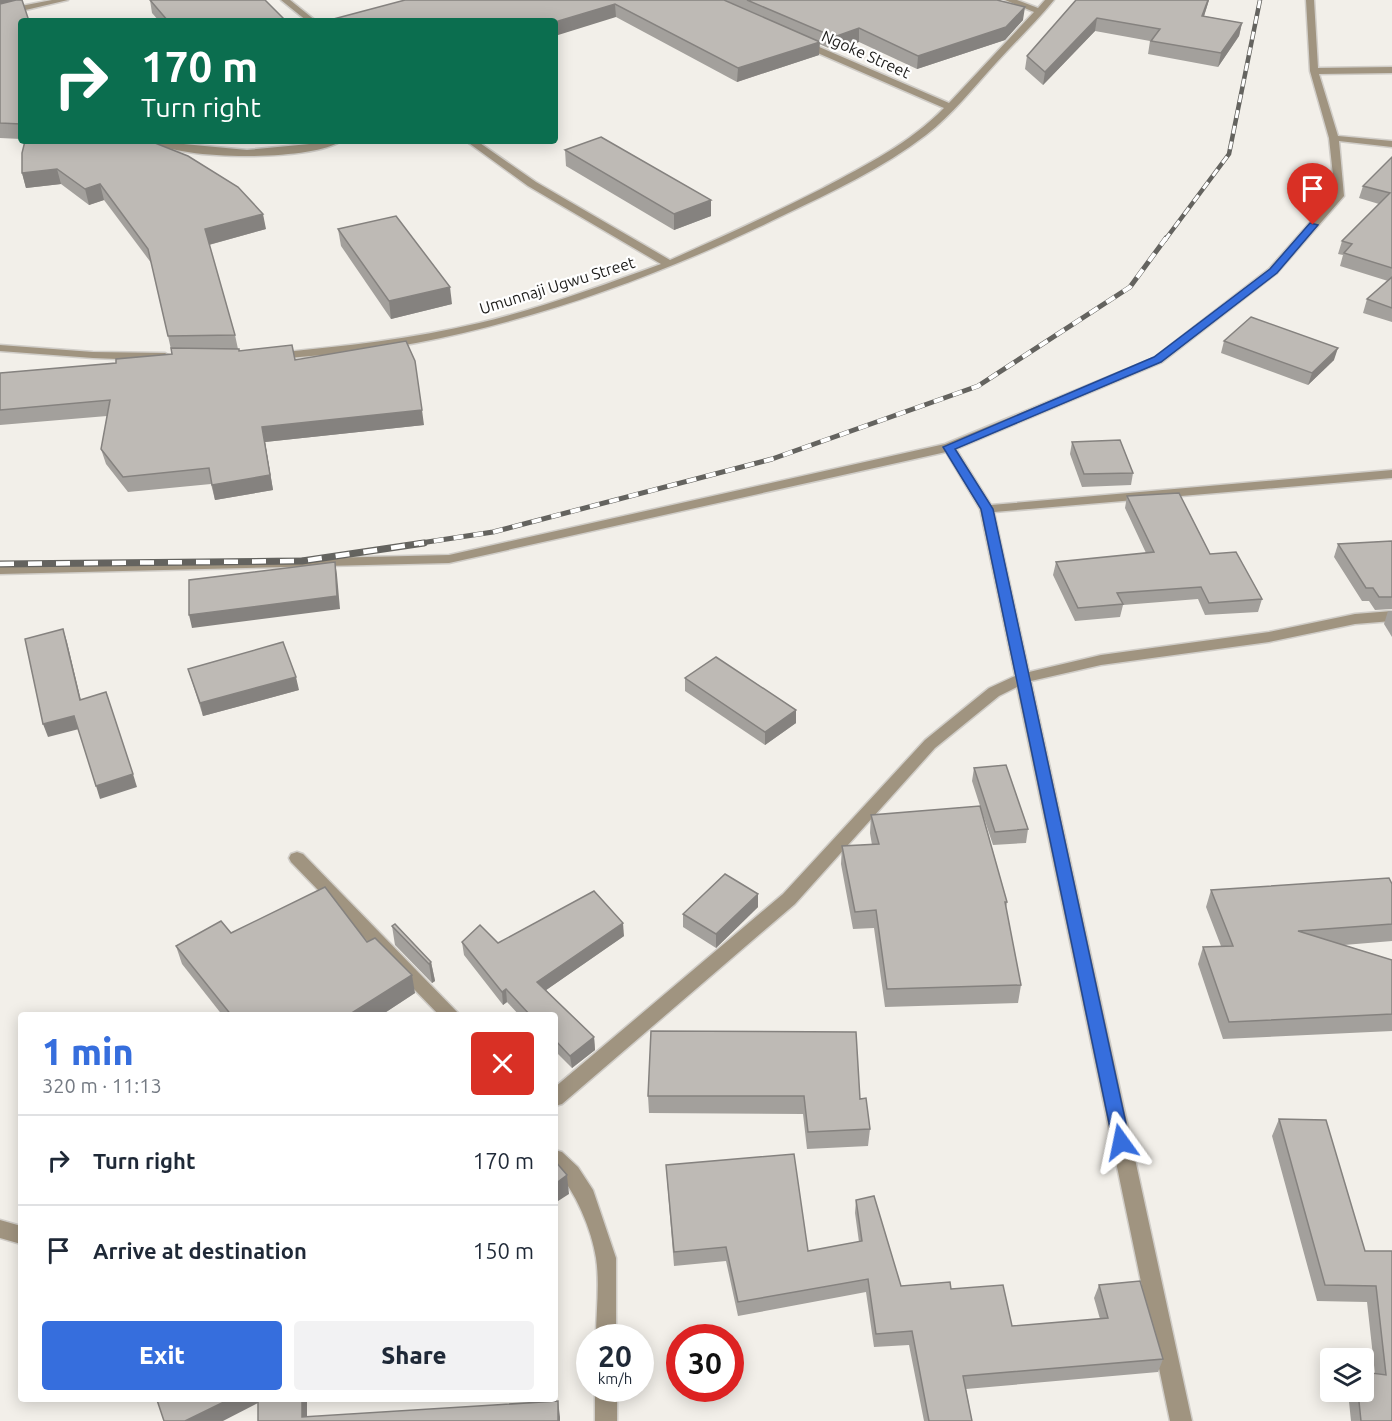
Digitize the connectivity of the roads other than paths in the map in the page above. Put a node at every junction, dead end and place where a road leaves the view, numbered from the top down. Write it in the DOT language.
graph roads {
  1 [pos="64,0"];
  2 [pos="285,0"];
  3 [pos="1009,0"];
  4 [pos="1050,0"];
  5 [pos="1311,0"];
  6 [pos="1039,11"];
  7 [pos="0,13"];
  8 [pos="308,18"];
  9 [pos="790,37"];
  10 [pos="1392,70"];
  11 [pos="1314,71"];
  12 [pos="950,107"];
  13 [pos="1334,138"];
  14 [pos="172,144"];
  15 [pos="320,144"];
  16 [pos="475,144"];
  17 [pos="1392,144"];
  18 [pos="669,264"];
  19 [pos="0,348"];
  20 [pos="264,356"];
  21 [pos="173,357"];
  22 [pos="949,447"];
  23 [pos="1392,474"];
  24 [pos="987,509"];
  25 [pos="0,570"];
  26 [pos="1392,616"];
  27 [pos="1024,678"];
  28 [pos="297,858"];
  29 [pos="448,1012"];
  30 [pos="558,1095"];
  31 [pos="558,1161"];
  32 [pos="0,1229"];
  33 [pos="18,1234"];
  34 [pos="606,1324"];
  35 [pos="606,1402"];
  36 [pos="606,1421"];
  37 [pos="1181,1421"];
  1 -- 7 [label="street"];
  2 -- 8 [label="street"];
  3 -- 6 [label="street"];
  4 -- 6 [label="street, Umunnaji Ugwu Street"];
  5 -- 11 [label="street"];
  6 -- 12 [label="street, Umunnaji Ugwu Street"];
  9 -- 12 [label="street, Ngoke Street"];
  10 -- 11 [label="street"];
  11 -- 13 [label="street"];
  12 -- 18 [label="street, Umunnaji Ugwu Street"];
  13 -- 17 [label="street"];
  13 -- 22 [label="street"];
  14 -- 15 [label="street"];
  16 -- 18 [label="street"];
  18 -- 20 [label="street, Umunnaji Ugwu Street"];
  19 -- 21 [label="street"];
  22 -- 24 [label="street"];
  22 -- 25 [label="street"];
  23 -- 24 [label="street"];
  24 -- 27 [label="street"];
  26 -- 27 [label="street"];
  27 -- 30 [label="street"];
  27 -- 37 [label="street"];
  28 -- 29 [label="street"];
  31 -- 34 [label="street"];
  32 -- 33 [label="street"];
  35 -- 36 [label="street"];
}
